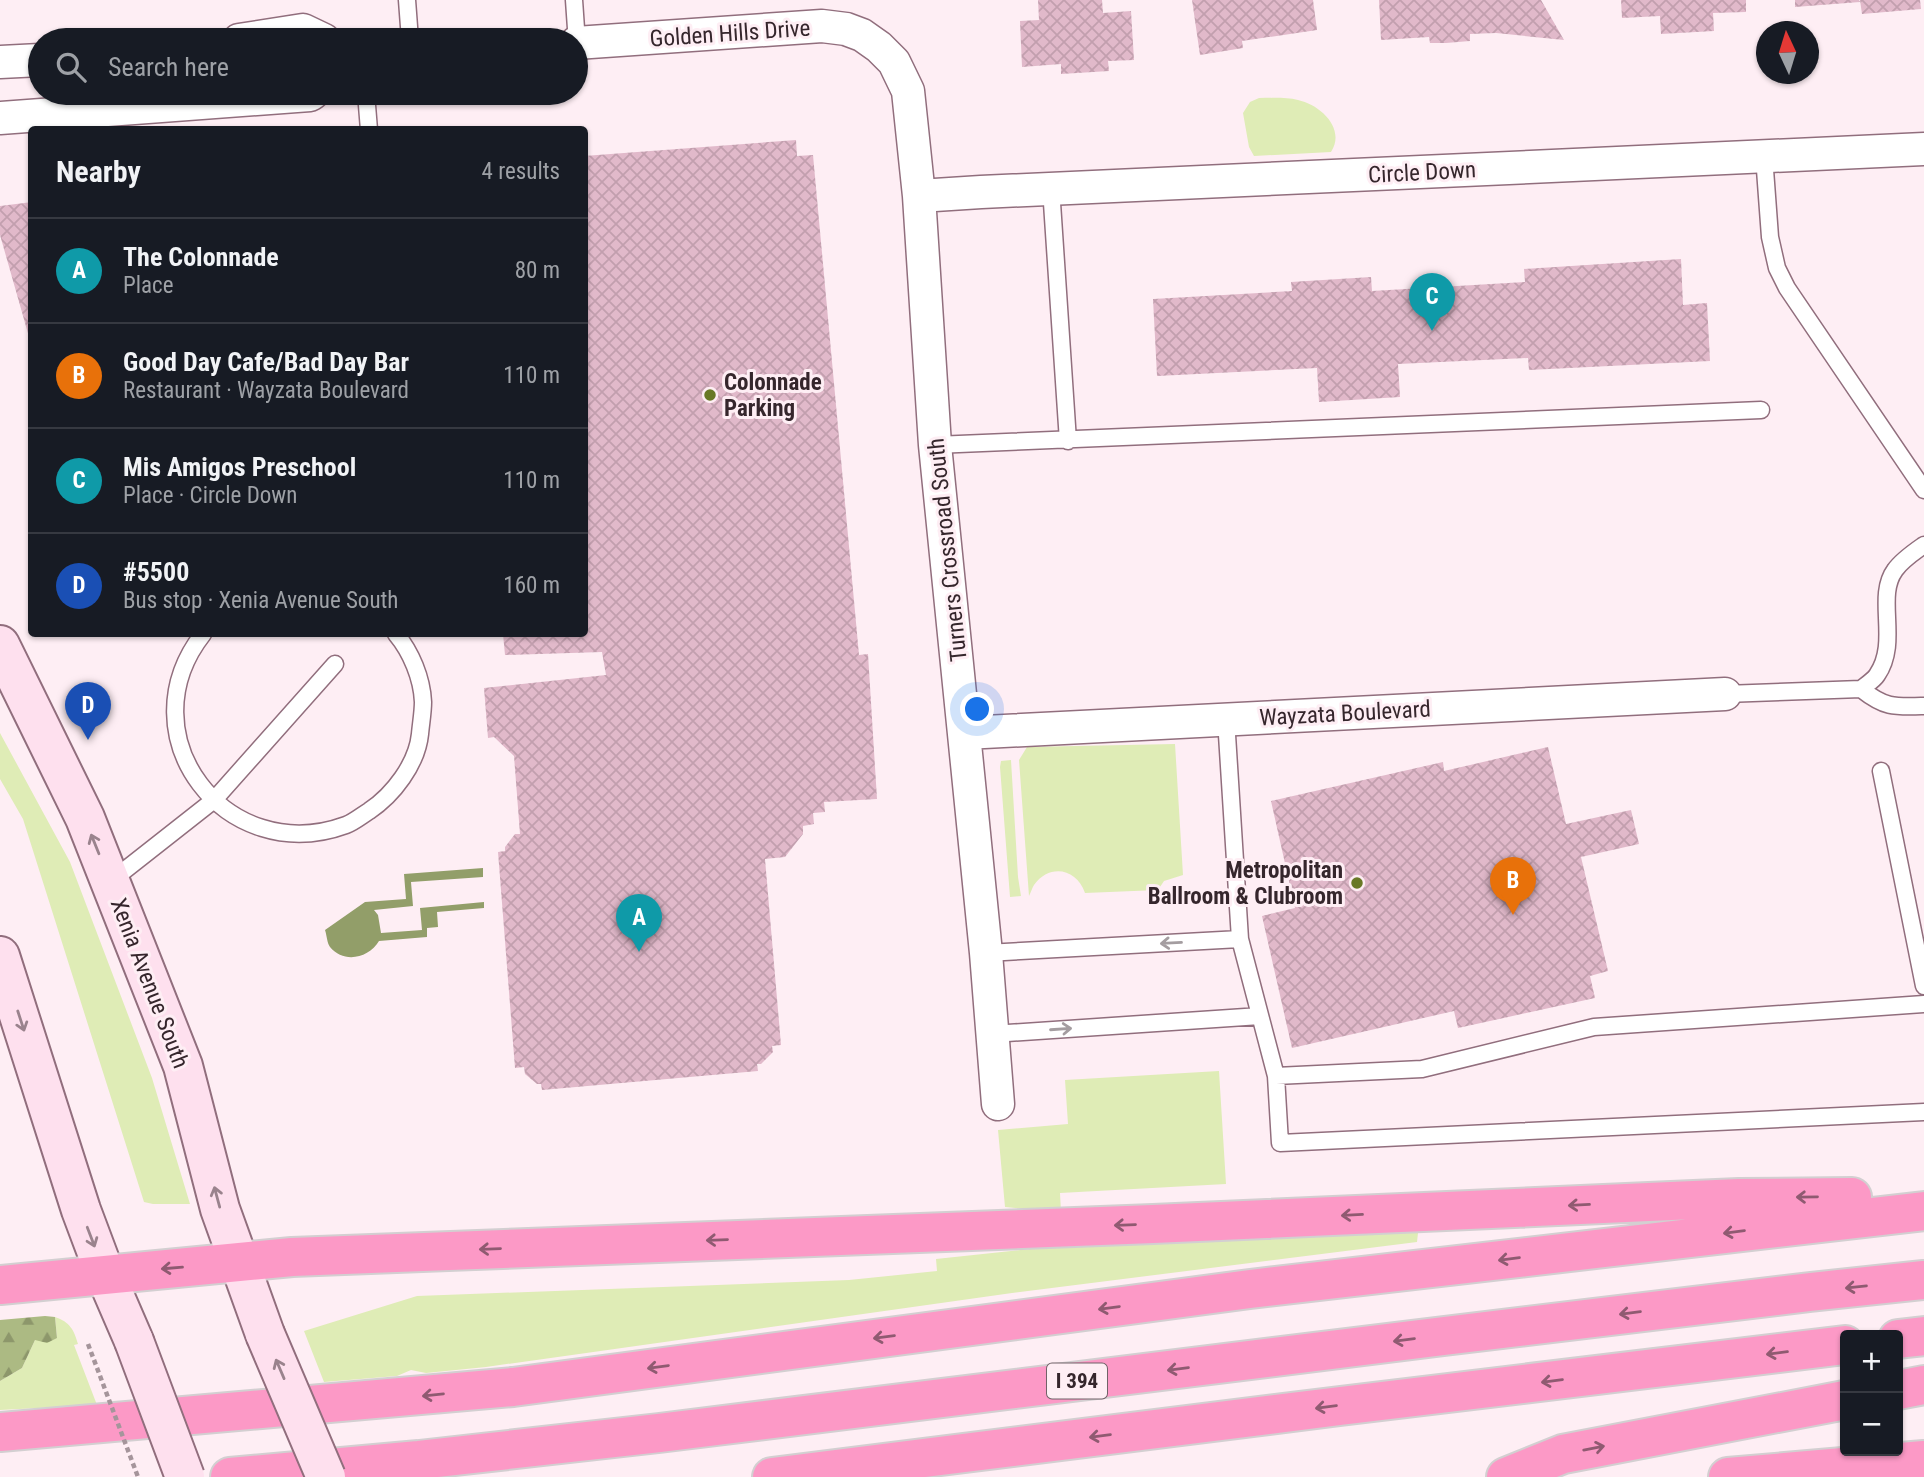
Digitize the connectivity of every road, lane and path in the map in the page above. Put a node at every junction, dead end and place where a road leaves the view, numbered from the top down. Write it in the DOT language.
graph roads {
  1 [pos="407,0"];
  2 [pos="574,0"];
  3 [pos="409,28"];
  4 [pos="575,28"];
  5 [pos="588,42"];
  6 [pos="879,47"];
  7 [pos="28,61"];
  8 [pos="0,62"];
  9 [pos="218,105"];
  10 [pos="367,105"];
  11 [pos="0,118"];
  12 [pos="110,118"];
  13 [pos="369,126"];
  14 [pos="1924,149"];
  15 [pos="1763,156"];
  16 [pos="1051,188"];
  17 [pos="919,197"];
  18 [pos="1761,410"];
  19 [pos="1068,441"];
  20 [pos="935,445"];
  21 [pos="1924,490"];
  22 [pos="1924,545"];
  23 [pos="200,637"];
  24 [pos="399,637"];
  25 [pos="0,645"];
  26 [pos="335,664"];
  27 [pos="1861,689"];
  28 [pos="1725,694"];
  29 [pos="1924,706"];
  30 [pos="1226,719"];
  31 [pos="965,733"];
  32 [pos="1881,771"];
  33 [pos="214,800"];
  34 [pos="111,881"];
  35 [pos="1240,939"];
  36 [pos="986,953"];
  37 [pos="0,956"];
  38 [pos="1924,986"];
  39 [pos="1924,1004"];
  40 [pos="1260,1016"];
  41 [pos="992,1034"];
  42 [pos="1276,1076"];
  43 [pos="998,1104"];
  44 [pos="1924,1112"];
  45 [pos="1924,1196"];
  46 [pos="1924,1211"];
  47 [pos="238,1262"];
  48 [pos="105,1274"];
  49 [pos="1924,1280"];
  50 [pos="0,1285"];
  51 [pos="1924,1336"];
  52 [pos="1903,1338"];
  53 [pos="88,1344"];
  54 [pos="1840,1346"];
  55 [pos="1924,1385"];
  56 [pos="1903,1389"];
  57 [pos="1840,1401"];
  58 [pos="0,1432"];
  59 [pos="1924,1460"];
  60 [pos="138,1477"];
  61 [pos="185,1477"];
  62 [pos="230,1477"];
  63 [pos="326,1477"];
  64 [pos="772,1477"];
  65 [pos="1506,1477"];
  66 [pos="1728,1477"];
  1 -- 3 [label="lane"];
  2 -- 4 [label="lane"];
  5 -- 6 [label="street, Golden Hills Drive"];
  6 -- 17 [label="street, Turners Crossroad South"];
  7 -- 8 [label="street"];
  9 -- 12 [label="street"];
  10 -- 13 [label="lane"];
  11 -- 12 [label="street"];
  14 -- 15 [label="street, Circle Down"];
  15 -- 16 [label="street, Circle Down"];
  15 -- 21 [label="lane"];
  16 -- 17 [label="street, Circle Down"];
  16 -- 19 [label="lane"];
  17 -- 20 [label="street, Turners Crossroad South"];
  18 -- 19 [label="lane"];
  19 -- 20 [label="lane"];
  20 -- 31 [label="street, Turners Crossroad South"];
  22 -- 27 [label="lane"];
  23 -- 33 [label="lane"];
  24 -- 33 [label="lane"];
  34 -- 25 [label="street, Xenia Avenue South, one-way"];
  26 -- 33 [label="lane"];
  27 -- 28 [label="lane"];
  27 -- 29 [label="lane"];
  28 -- 30 [label="street, Wayzata Boulevard"];
  30 -- 31 [label="street, Wayzata Boulevard"];
  30 -- 35 [label="lane"];
  31 -- 36 [label="street, Turners Crossroad South"];
  32 -- 38 [label="lane"];
  33 -- 34 [label="lane"];
  47 -- 34 [label="street, Xenia Avenue South, one-way"];
  35 -- 36 [label="lane, one-way"];
  35 -- 40 [label="lane"];
  36 -- 41 [label="street, Turners Crossroad South"];
  37 -- 48 [label="street, one-way"];
  39 -- 42 [label="lane"];
  41 -- 40 [label="lane, one-way"];
  40 -- 42 [label="lane"];
  41 -- 43 [label="street, Turners Crossroad South"];
  42 -- 44 [label="lane"];
  45 -- 47 [label="highway, one-way"];
  46 -- 58 [label="highway, one-way"];
  47 -- 48 [label="highway, one-way"];
  63 -- 47 [label="street, Xenia Avenue South, one-way, bridge"];
  48 -- 50 [label="highway"];
  48 -- 61 [label="street, bridge"];
  49 -- 62 [label="highway, I 394, one-way"];
  51 -- 52 [label="highway"];
  53 -- 60 [label="path, bridge"];
  54 -- 64 [label="highway, one-way"];
  55 -- 56 [label="highway"];
  65 -- 57 [label="highway, one-way"];
  59 -- 66 [label="highway"];
}
